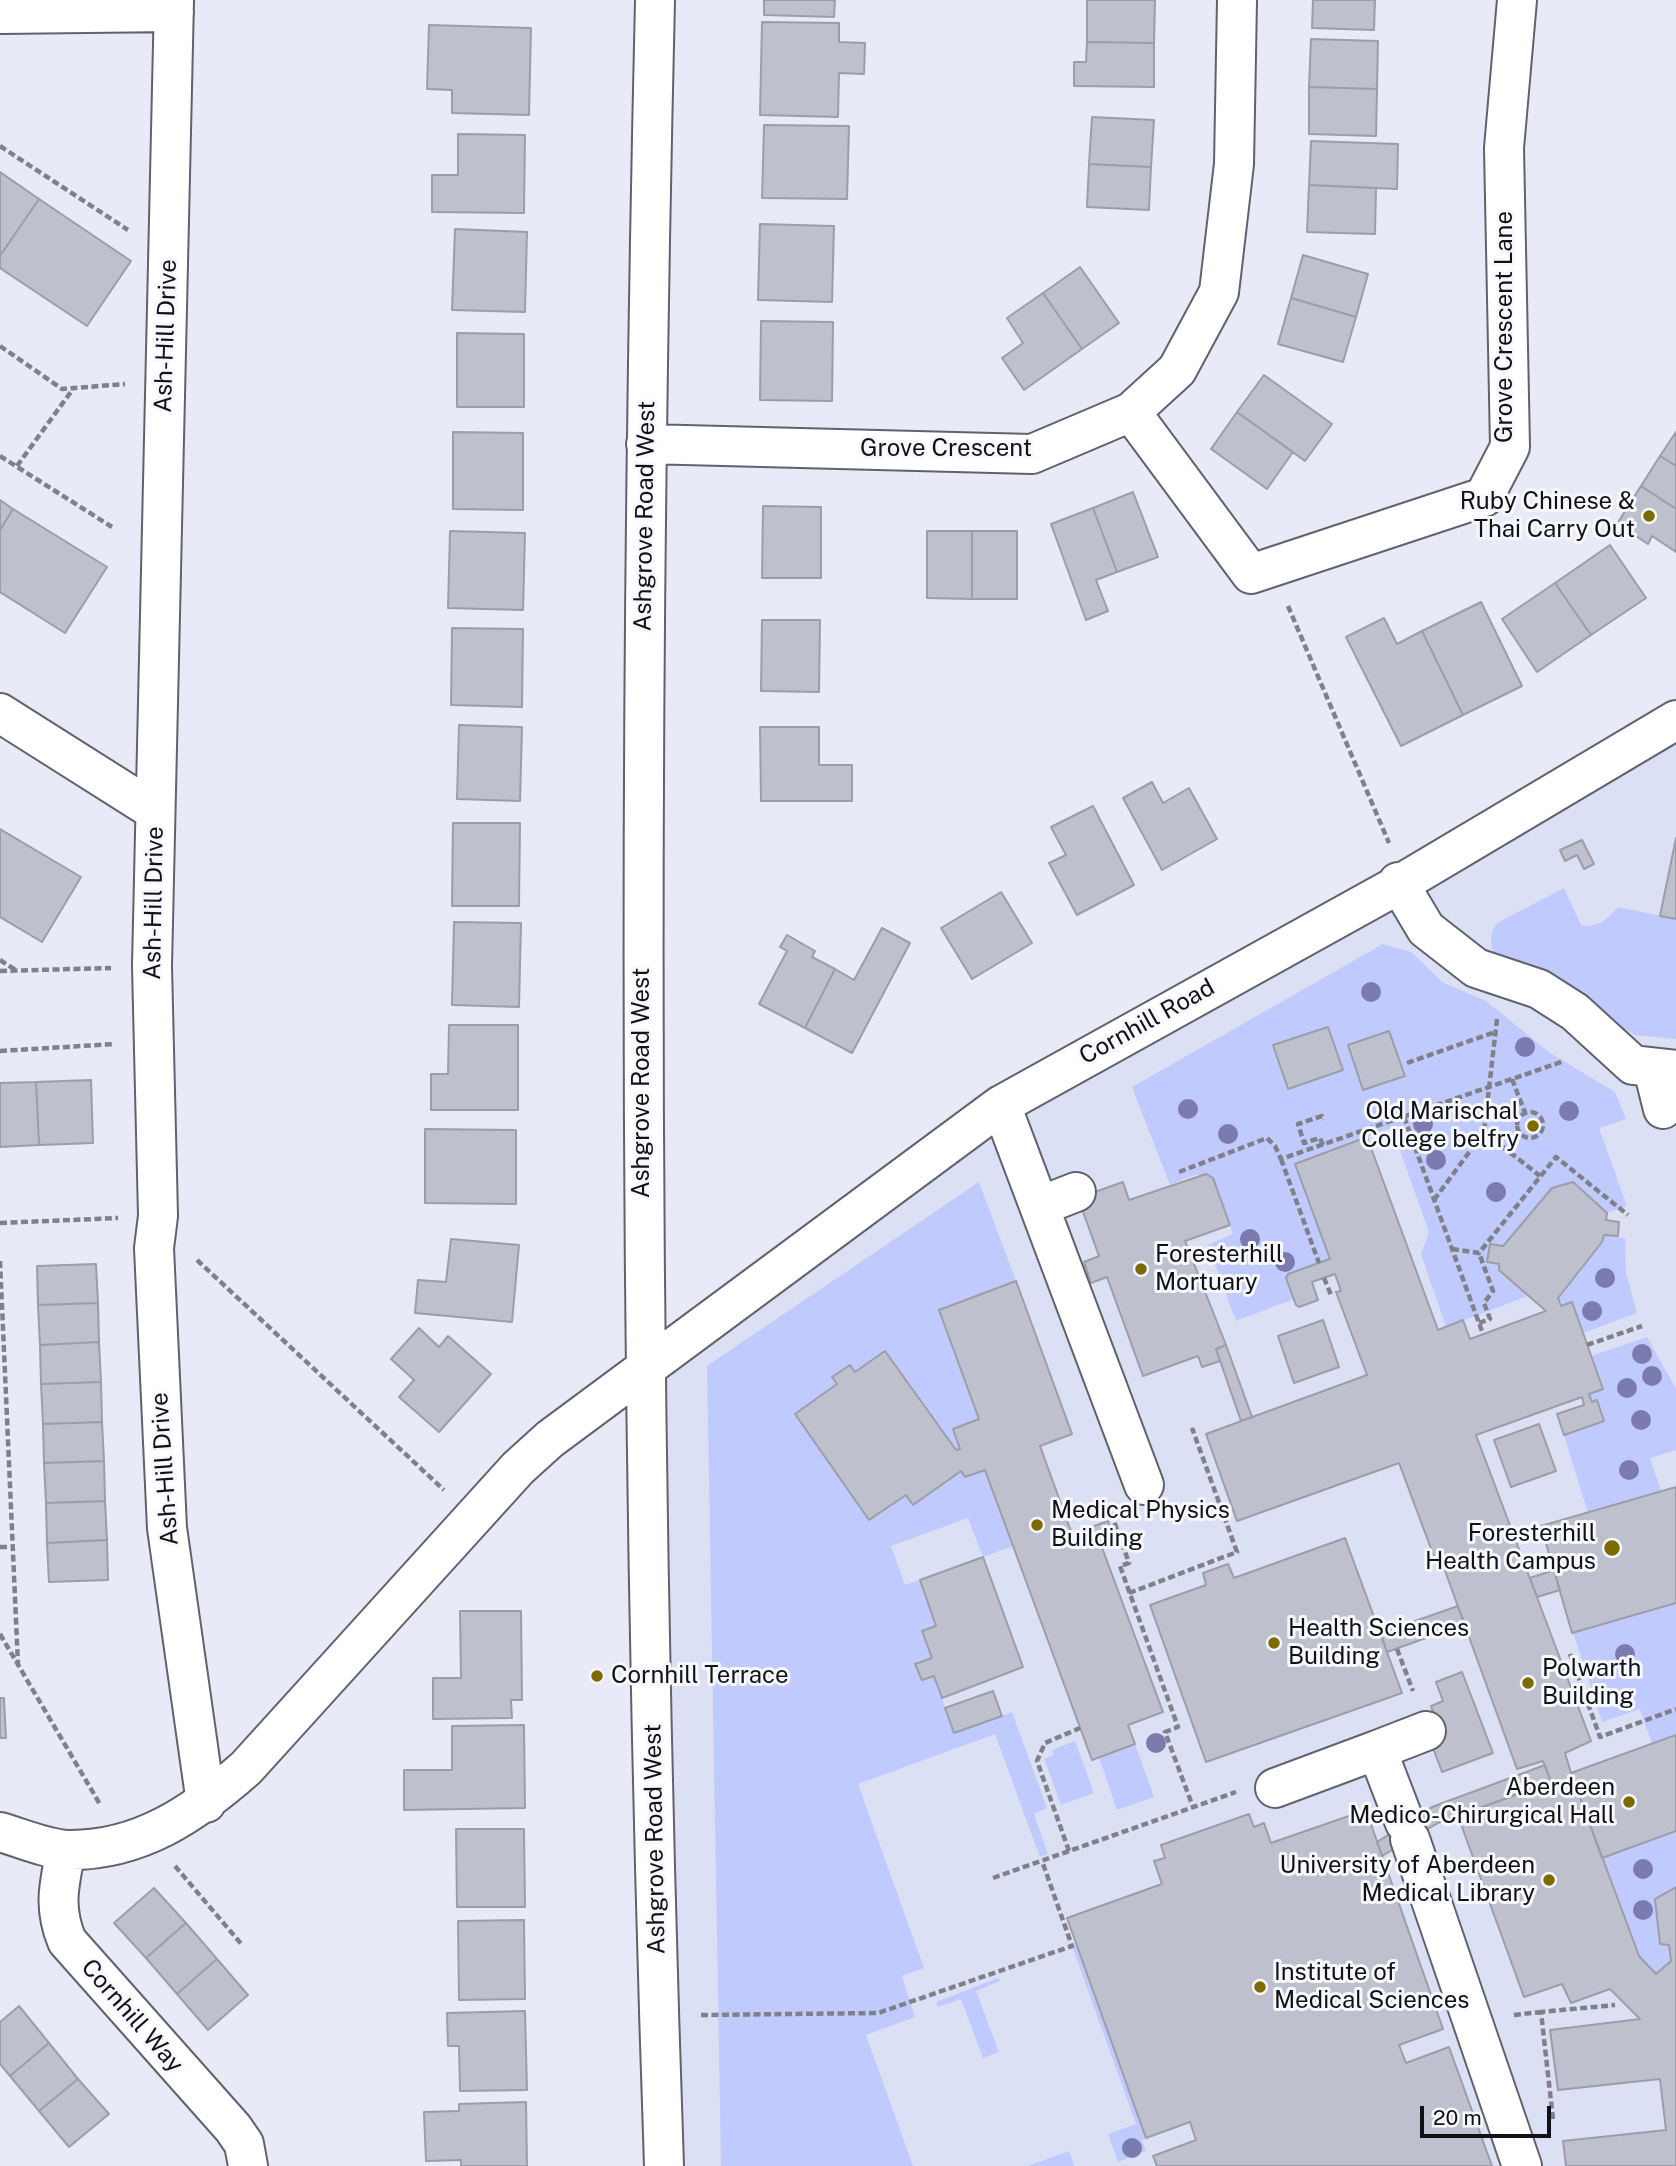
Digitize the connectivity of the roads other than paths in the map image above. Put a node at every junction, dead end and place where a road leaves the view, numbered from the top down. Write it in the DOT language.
graph roads {
  1 [pos="655,0"];
  2 [pos="1237,0"];
  3 [pos="1517,0"];
  4 [pos="174,6"];
  5 [pos="0,14"];
  6 [pos="1131,412"];
  7 [pos="646,444"];
  8 [pos="0,713"];
  9 [pos="1676,720"];
  10 [pos="155,811"];
  11 [pos="1401,881"];
  12 [pos="1664,1069"];
  13 [pos="1001,1105"];
  14 [pos="1663,1109"];
  15 [pos="1076,1192"];
  16 [pos="1040,1206"];
  17 [pos="646,1368"];
  18 [pos="1144,1485"];
  19 [pos="1426,1731"];
  20 [pos="1377,1750"];
  21 [pos="1275,1788"];
  22 [pos="206,1803"];
  23 [pos="0,1832"];
  24 [pos="66,1850"];
  25 [pos="248,2166"];
  26 [pos="664,2166"];
  27 [pos="1521,2166"];
  1 -- 7 [label="street, Ashgrove Road West"];
  2 -- 6 [label="street, Grove Crescent"];
  3 -- 6 [label="street, Grove Crescent Lane"];
  4 -- 5 [label="street"];
  4 -- 10 [label="street, Ash-Hill Drive"];
  6 -- 7 [label="street, Grove Crescent"];
  7 -- 17 [label="street, Ashgrove Road West"];
  8 -- 10 [label="street"];
  9 -- 11 [label="street, Cornhill Road"];
  10 -- 22 [label="street, Ash-Hill Drive"];
  11 -- 12 [label="street"];
  11 -- 13 [label="street, Cornhill Road"];
  12 -- 14 [label="street"];
  13 -- 16 [label="street"];
  13 -- 17 [label="street, Cornhill Road"];
  15 -- 16 [label="street"];
  16 -- 18 [label="street"];
  17 -- 22 [label="street"];
  17 -- 26 [label="street, Ashgrove Road West"];
  19 -- 20 [label="street"];
  20 -- 21 [label="street"];
  20 -- 27 [label="street"];
  22 -- 24 [label="street"];
  23 -- 24 [label="street"];
  24 -- 25 [label="street, Cornhill Way"];
}
